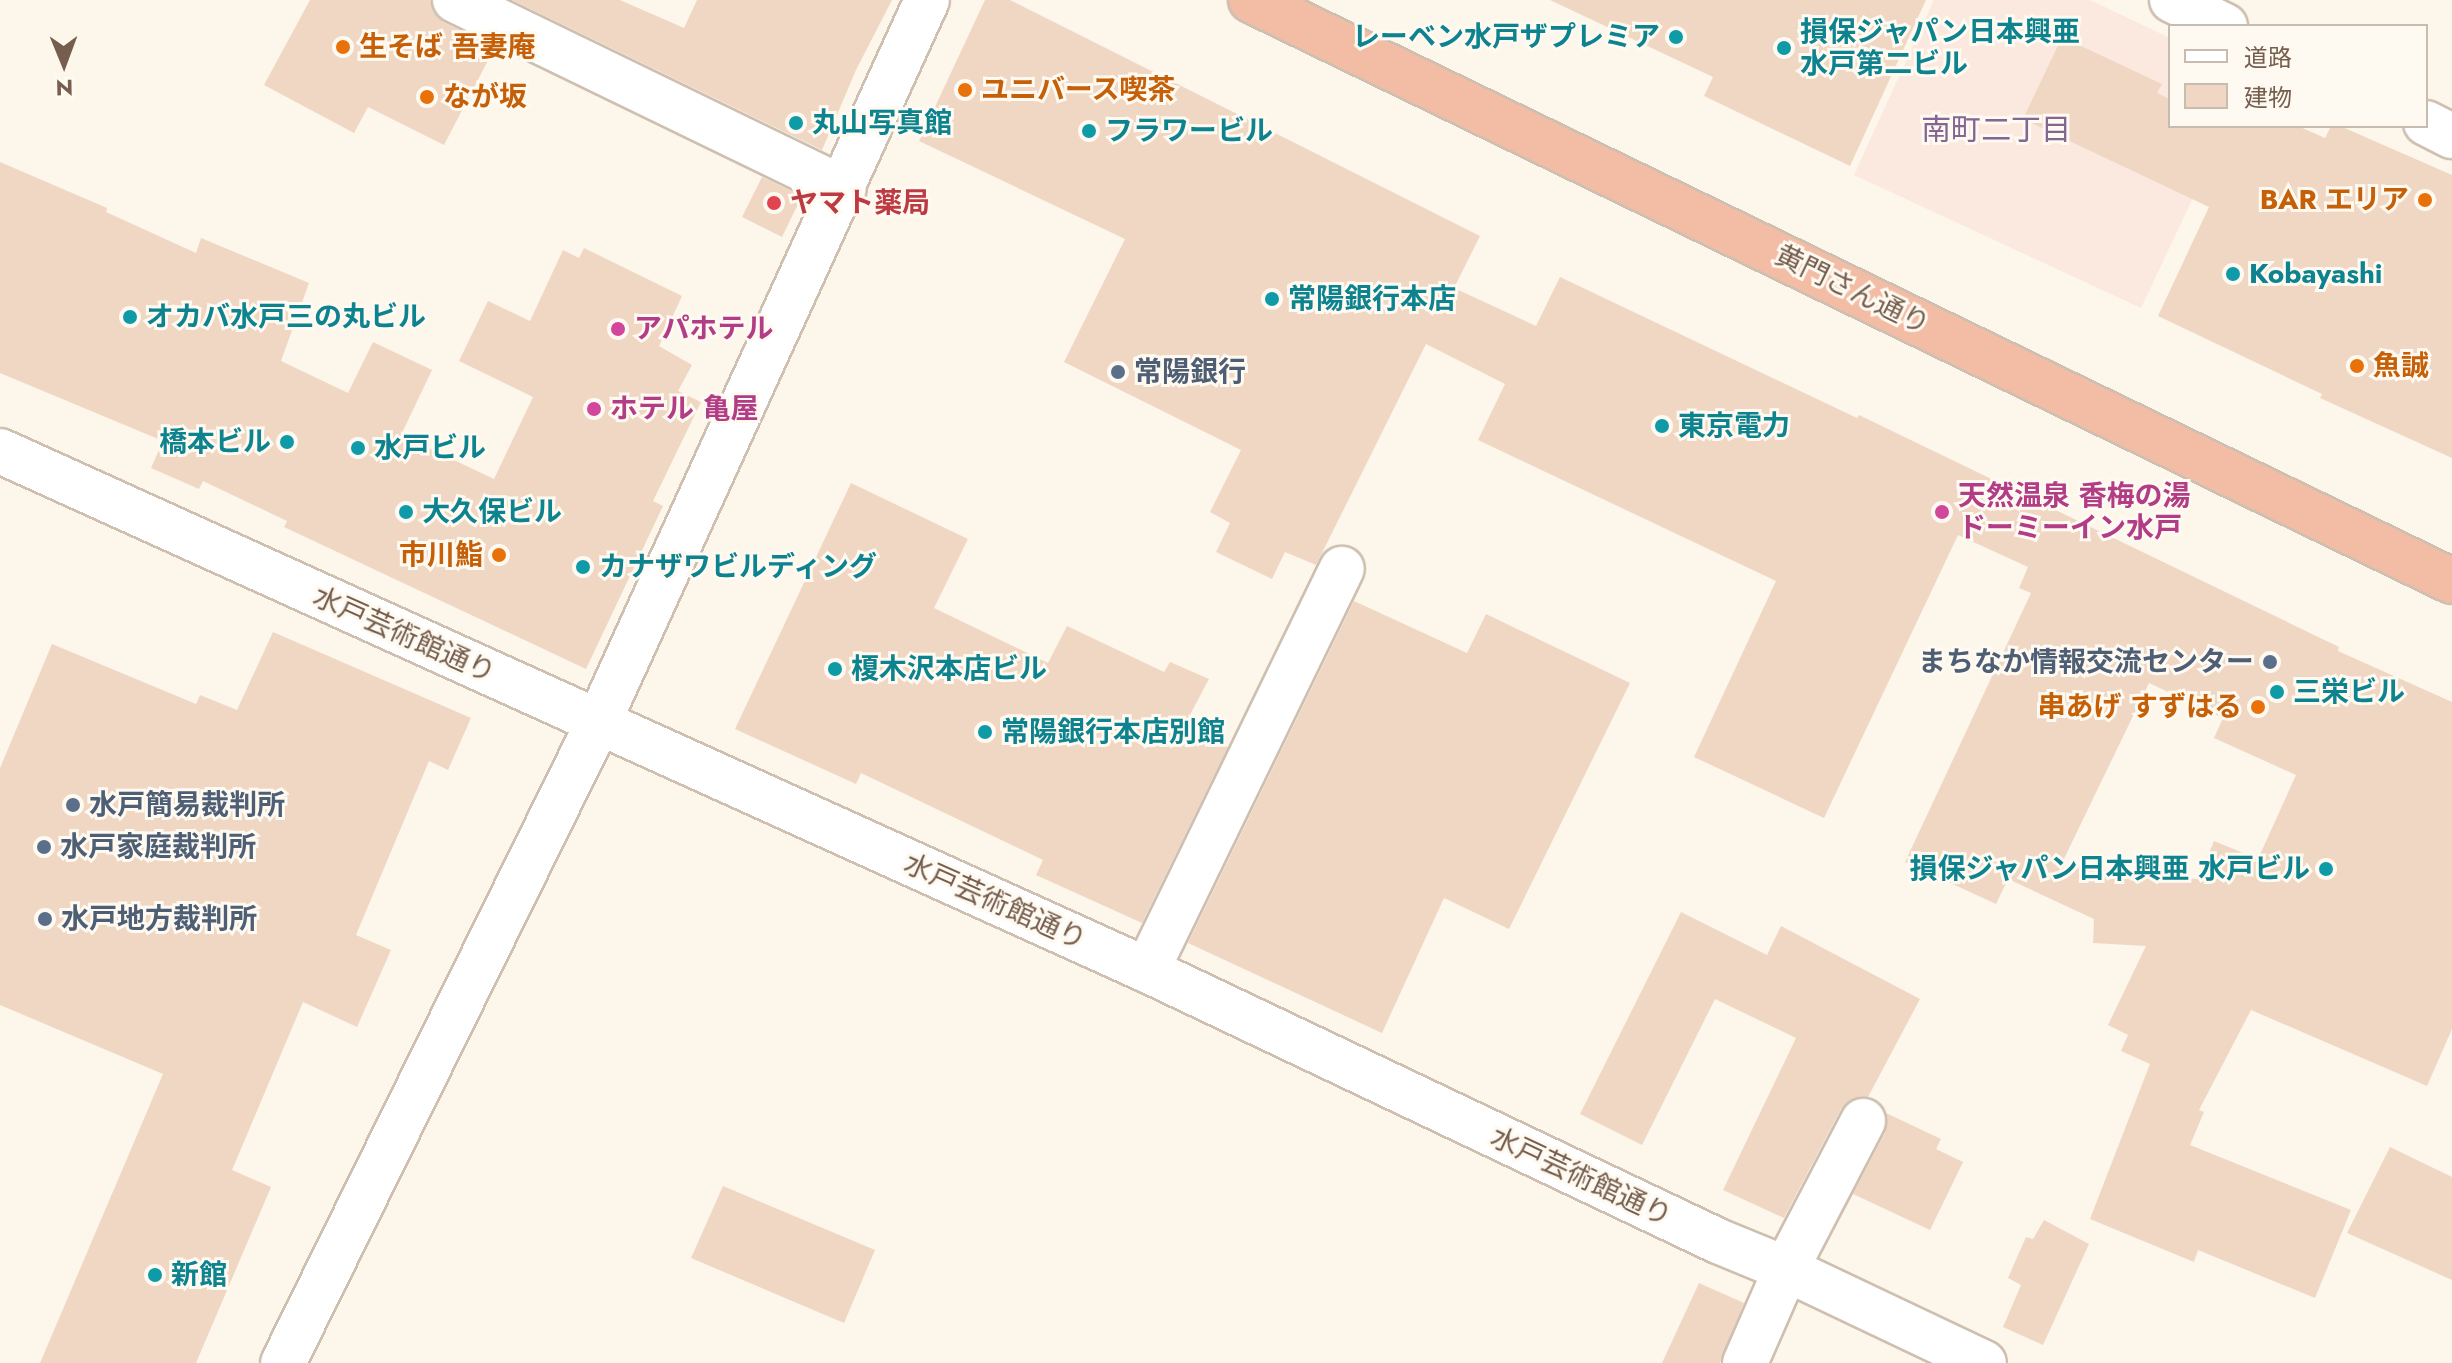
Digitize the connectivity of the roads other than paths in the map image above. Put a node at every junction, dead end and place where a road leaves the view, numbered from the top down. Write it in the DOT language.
graph roads {
  1 [pos="455,0"];
  2 [pos="927,0"];
  3 [pos="1251,0"];
  4 [pos="2172,0"];
  5 [pos="2221,24"];
  6 [pos="2428,124"];
  7 [pos="2452,136"];
  8 [pos="844,189"];
  9 [pos="0,451"];
  10 [pos="1342,569"];
  11 [pos="2452,581"];
  12 [pos="598,723"];
  13 [pos="1147,970"];
  14 [pos="1863,1121"];
  15 [pos="1786,1269"];
  16 [pos="283,1363"];
  17 [pos="1745,1363"];
  18 [pos="1984,1363"];
  1 -- 8 [label="street"];
  2 -- 8 [label="street"];
  3 -- 11 [label="highway, 黄門さん通り"];
  4 -- 5 [label="street"];
  6 -- 7 [label="street"];
  8 -- 12 [label="street"];
  9 -- 12 [label="street, 水戸芸術館通り"];
  10 -- 13 [label="street"];
  12 -- 13 [label="street, 水戸芸術館通り"];
  12 -- 16 [label="street"];
  13 -- 15 [label="street, 水戸芸術館通り"];
  14 -- 15 [label="street"];
  15 -- 17 [label="street"];
  15 -- 18 [label="street, 水戸芸術館通り"];
}
